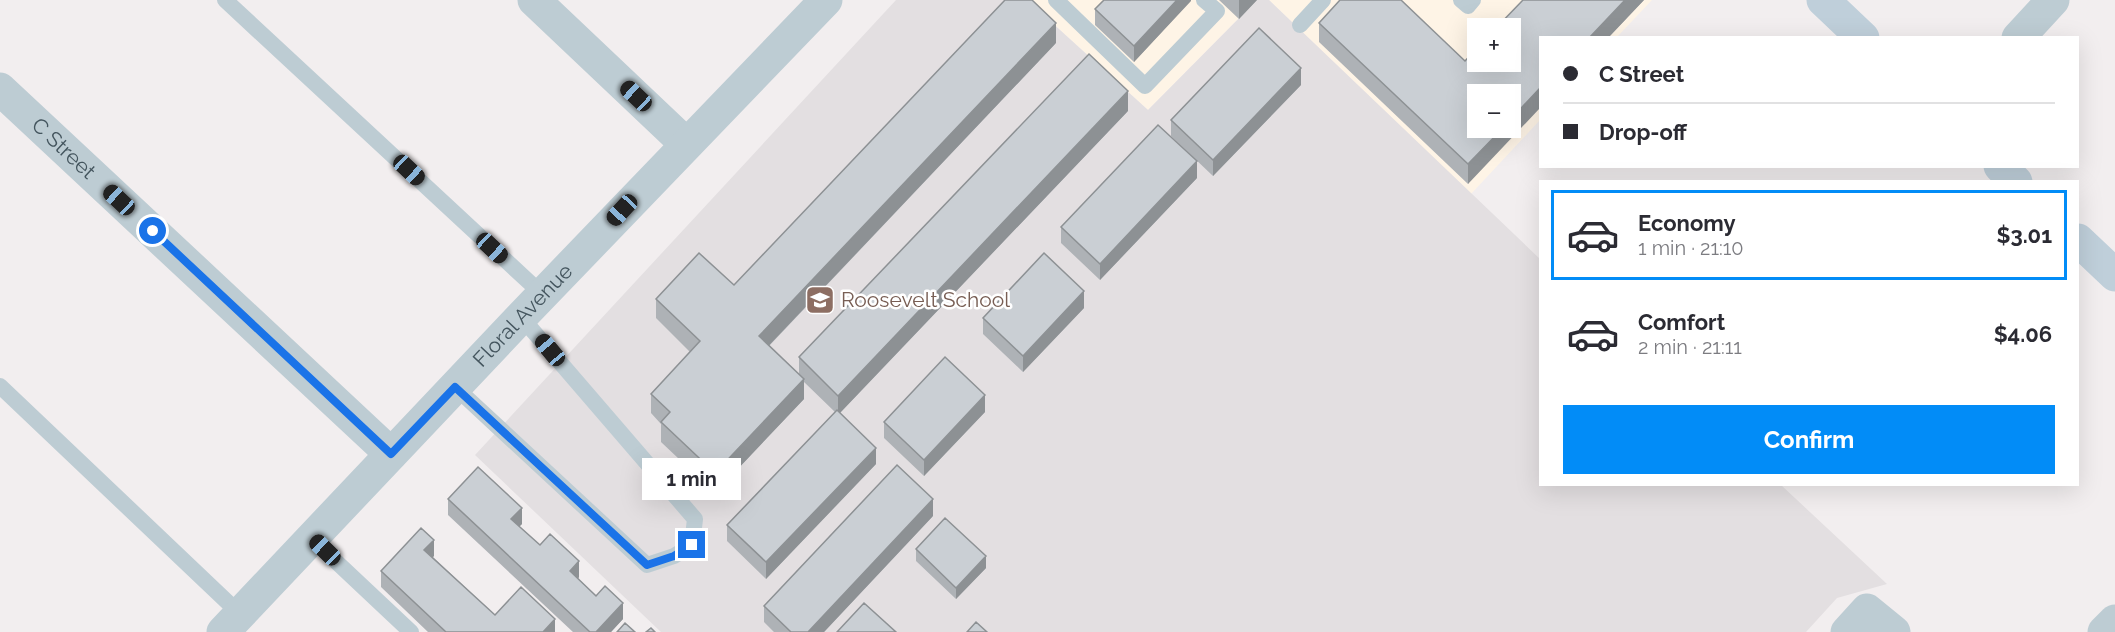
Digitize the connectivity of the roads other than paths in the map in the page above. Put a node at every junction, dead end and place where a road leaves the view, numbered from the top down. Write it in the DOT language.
graph roads {
  1 [pos="225,0"];
  2 [pos="534,0"];
  3 [pos="826,0"];
  4 [pos="1056,0"];
  5 [pos="1204,0"];
  6 [pos="1323,0"];
  7 [pos="1461,0"];
  8 [pos="1473,0"];
  9 [pos="1823,0"];
  10 [pos="2053,0"];
  11 [pos="1300,25"];
  12 [pos="1861,36"];
  13 [pos="2020,36"];
  14 [pos="0,88"];
  15 [pos="686,144"];
  16 [pos="2002,168"];
  17 [pos="2014,180"];
  18 [pos="2079,241"];
  19 [pos="2115,275"];
  20 [pos="532,305"];
  21 [pos="0,386"];
  22 [pos="455,387"];
  23 [pos="391,454"];
  24 [pos="311,538"];
  25 [pos="1857,621"];
  26 [pos="2115,621"];
  27 [pos="232,623"];
  28 [pos="411,632"];
  29 [pos="1894,632"];
  30 [pos="2104,632"];
  1 -- 20 [label="lane"];
  2 -- 15 [label="street"];
  3 -- 15 [label="street, Floral Avenue"];
  4 -- 5 [label="lane"];
  6 -- 11 [label="lane"];
  7 -- 8 [label="lane"];
  9 -- 12 [label="main road"];
  10 -- 13 [label="street"];
  14 -- 23 [label="street, C Street"];
  15 -- 20 [label="street, Floral Avenue"];
  16 -- 17 [label="main road"];
  18 -- 19 [label="main road"];
  20 -- 22 [label="street, Floral Avenue"];
  20 -- 22 [label="lane"];
  21 -- 27 [label="lane"];
  22 -- 23 [label="street, Floral Avenue"];
  23 -- 24 [label="street, Floral Avenue"];
  24 -- 27 [label="street, Floral Avenue"];
  24 -- 28 [label="lane"];
  25 -- 29 [label="street"];
  26 -- 30 [label="street"];
}
